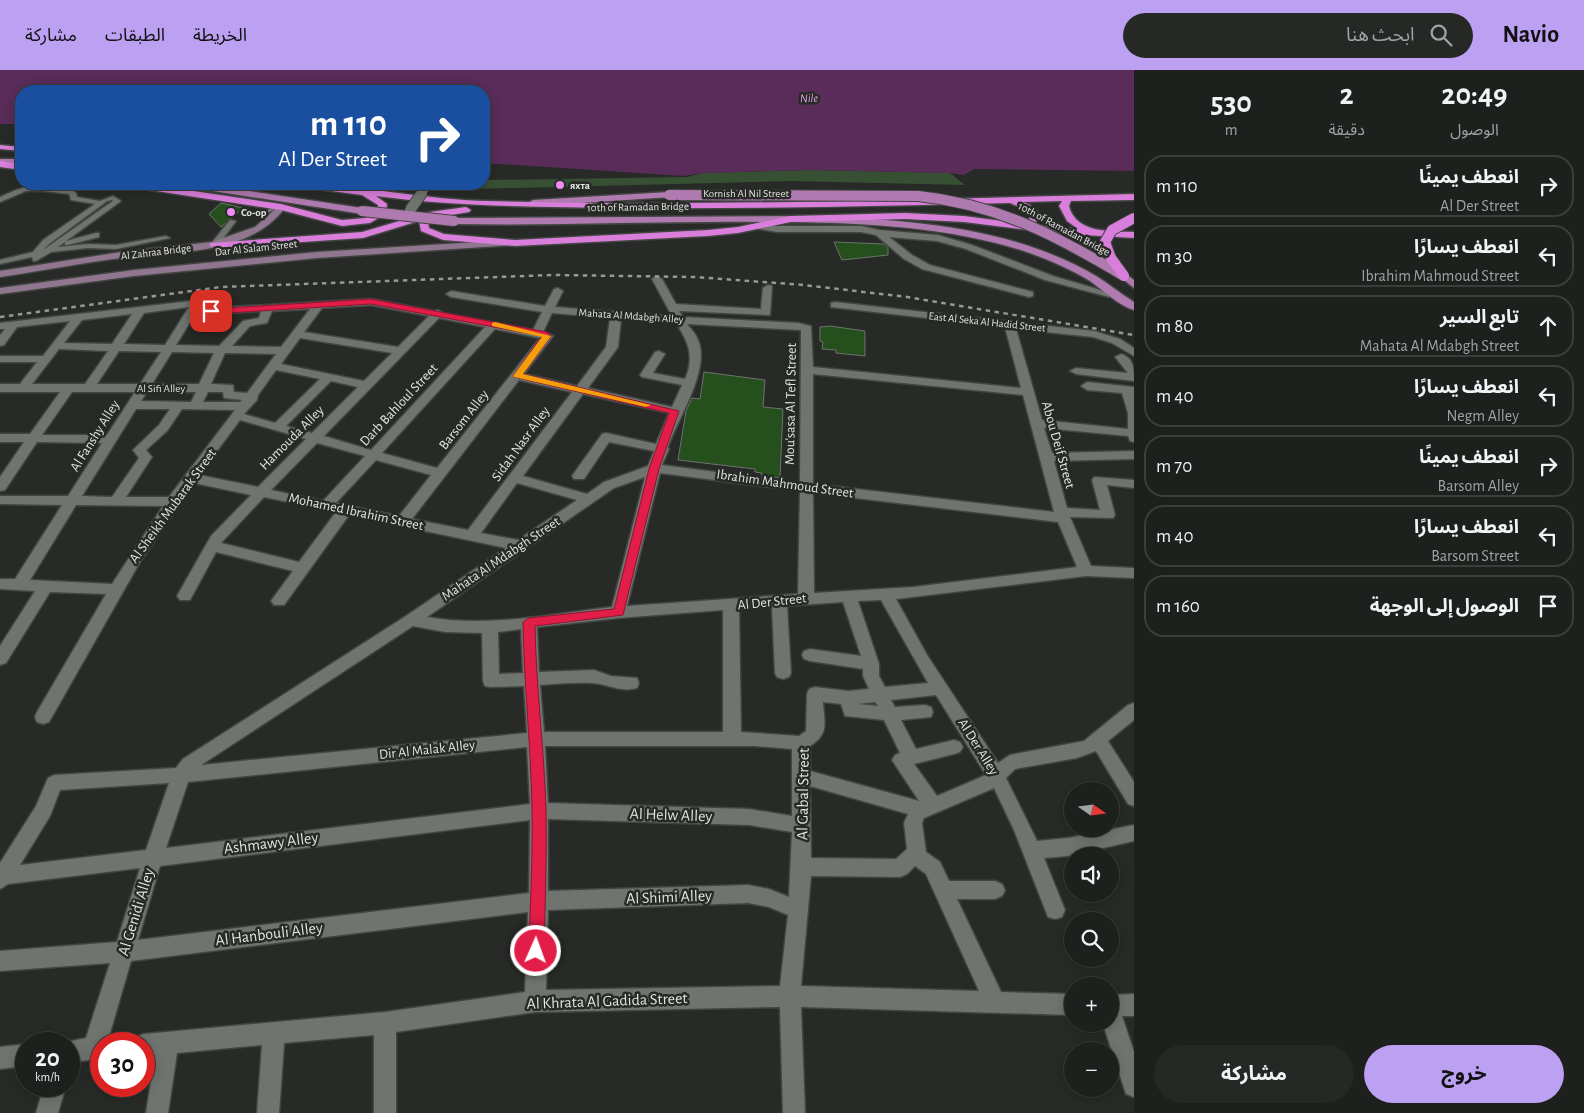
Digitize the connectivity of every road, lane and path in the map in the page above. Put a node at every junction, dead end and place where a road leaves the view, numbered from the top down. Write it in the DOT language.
graph roads {
  1 [pos="0,147"];
  2 [pos="15,148"];
  3 [pos="15,162"];
  4 [pos="0,163"];
  5 [pos="15,166"];
  6 [pos="20,190"];
  7 [pos="52,190"];
  8 [pos="169,190"];
  9 [pos="226,190"];
  10 [pos="351,190"];
  11 [pos="424,190"];
  12 [pos="360,191"];
  13 [pos="1134,197"];
  14 [pos="1068,199"];
  15 [pos="0,200"];
  16 [pos="1008,201"];
  17 [pos="102,203"];
  18 [pos="528,204"];
  19 [pos="589,204"];
  20 [pos="279,207"];
  21 [pos="410,210"];
  22 [pos="261,215"];
  23 [pos="422,218"];
  24 [pos="1134,218"];
  25 [pos="791,219"];
  26 [pos="232,220"];
  27 [pos="756,226"];
  28 [pos="1014,226"];
  29 [pos="879,233"];
  30 [pos="1103,234"];
  31 [pos="96,235"];
  32 [pos="1134,235"];
  33 [pos="166,238"];
  34 [pos="1134,240"];
  35 [pos="516,243"];
  36 [pos="214,245"];
  37 [pos="54,248"];
  38 [pos="317,254"];
  39 [pos="35,261"];
  40 [pos="0,262"];
  41 [pos="0,274"];
  42 [pos="1124,276"];
  43 [pos="657,279"];
  44 [pos="0,280"];
  45 [pos="1134,285"];
  46 [pos="768,288"];
  47 [pos="0,289"];
  48 [pos="558,291"];
  49 [pos="451,294"];
  50 [pos="1029,294"];
  51 [pos="1109,294"];
  52 [pos="203,302"];
  53 [pos="319,304"];
  54 [pos="835,305"];
  55 [pos="671,306"];
  56 [pos="1134,307"];
  57 [pos="268,308"];
  58 [pos="141,309"];
  59 [pos="549,310"];
  60 [pos="438,313"];
  61 [pos="616,316"];
  62 [pos="79,317"];
  63 [pos="679,320"];
  64 [pos="14,324"];
  65 [pos="494,324"];
  66 [pos="1010,324"];
  67 [pos="0,326"];
  68 [pos="809,331"];
  69 [pos="298,334"];
  70 [pos="542,334"];
  71 [pos="0,343"];
  72 [pos="56,346"];
  73 [pos="117,347"];
  74 [pos="168,349"];
  75 [pos="221,350"];
  76 [pos="286,351"];
  77 [pos="401,351"];
  78 [pos="1134,353"];
  79 [pos="659,354"];
  80 [pos="1121,357"];
  81 [pos="0,359"];
  82 [pos="46,359"];
  83 [pos="275,366"];
  84 [pos="806,370"];
  85 [pos="1076,371"];
  86 [pos="1132,375"];
  87 [pos="518,376"];
  88 [pos="329,377"];
  89 [pos="688,383"];
  90 [pos="366,385"];
  91 [pos="1086,386"];
  92 [pos="0,388"];
  93 [pos="22,388"];
  94 [pos="68,388"];
  95 [pos="89,388"];
  96 [pos="143,388"];
  97 [pos="203,388"];
  98 [pos="580,389"];
  99 [pos="1132,390"];
  100 [pos="1027,392"];
  101 [pos="132,405"];
  102 [pos="179,405"];
  103 [pos="196,405"];
  104 [pos="246,406"];
  105 [pos="674,411"];
  106 [pos="1036,423"];
  107 [pos="277,427"];
  108 [pos="1133,435"];
  109 [pos="313,437"];
  110 [pos="0,438"];
  111 [pos="34,438"];
  112 [pos="110,439"];
  113 [pos="663,449"];
  114 [pos="374,455"];
  115 [pos="1134,455"];
  116 [pos="1046,458"];
  117 [pos="654,469"];
  118 [pos="441,474"];
  119 [pos="579,476"];
  120 [pos="191,478"];
  121 [pos="514,478"];
  122 [pos="1134,484"];
  123 [pos="0,487"];
  124 [pos="806,488"];
  125 [pos="259,492"];
  126 [pos="589,499"];
  127 [pos="0,500"];
  128 [pos="72,501"];
  129 [pos="116,502"];
  130 [pos="173,502"];
  131 [pos="326,506"];
  132 [pos="345,510"];
  133 [pos="1062,515"];
  134 [pos="402,522"];
  135 [pos="471,536"];
  136 [pos="212,546"];
  137 [pos="521,546"];
  138 [pos="303,568"];
  139 [pos="1086,572"];
  140 [pos="1134,573"];
  141 [pos="0,584"];
  142 [pos="18,585"];
  143 [pos="46,586"];
  144 [pos="116,589"];
  145 [pos="885,593"];
  146 [pos="185,596"];
  147 [pos="849,596"];
  148 [pos="806,598"];
  149 [pos="278,601"];
  150 [pos="778,601"];
  151 [pos="731,606"];
  152 [pos="618,612"];
  153 [pos="411,620"];
  154 [pos="529,622"];
  155 [pos="490,627"];
  156 [pos="810,655"];
  157 [pos="0,659"];
  158 [pos="871,664"];
  159 [pos="782,673"];
  160 [pos="530,679"];
  161 [pos="631,683"];
  162 [pos="940,688"];
  163 [pos="880,694"];
  164 [pos="848,698"];
  165 [pos="925,712"];
  166 [pos="1133,712"];
  167 [pos="890,714"];
  168 [pos="43,717"];
  169 [pos="536,739"];
  170 [pos="732,739"];
  171 [pos="1098,740"];
  172 [pos="801,743"];
  173 [pos="954,747"];
  174 [pos="911,757"];
  175 [pos="181,775"];
  176 [pos="802,776"];
  177 [pos="997,776"];
  178 [pos="1134,798"];
  179 [pos="928,808"];
  180 [pos="539,811"];
  181 [pos="803,826"];
  182 [pos="1134,833"];
  183 [pos="1032,850"];
  184 [pos="153,857"];
  185 [pos="914,857"];
  186 [pos="802,867"];
  187 [pos="1,878"];
  188 [pos="945,890"];
  189 [pos="995,890"];
  190 [pos="538,901"];
  191 [pos="797,909"];
  192 [pos="1055,910"];
  193 [pos="124,952"];
  194 [pos="0,960"];
  195 [pos="790,996"];
  196 [pos="535,1001"];
  197 [pos="995,1002"];
  198 [pos="1064,1005"];
  199 [pos="1134,1005"];
  200 [pos="1119,1006"];
  201 [pos="385,1023"];
  202 [pos="102,1032"];
  203 [pos="1116,1032"];
  204 [pos="274,1034"];
  205 [pos="168,1043"];
  206 [pos="155,1044"];
  207 [pos="15,1056"];
  208 [pos="0,1058"];
  209 [pos="1134,1086"];
  210 [pos="52,1097"];
  211 [pos="47,1113"];
  212 [pos="157,1113"];
  213 [pos="268,1113"];
  214 [pos="385,1113"];
  215 [pos="794,1113"];
  1 -- 2 [label="highway"];
  3 -- 4 [label="main road"];
  4 -- 5 [label="highway"];
  6 -- 15 [label="lane"];
  7 -- 17 [label="lane"];
  8 -- 20 [label="highway, Kornish Al Nil Street"];
  9 -- 25 [label="main road, 10th of Ramadan Bridge, bridge"];
  10 -- 12 [label="highway, Kornish Al Nil Street"];
  11 -- 21 [label="street, bridge"];
  12 -- 18 [label="highway, Kornish Al Nil Street"];
  12 -- 20 [label="highway, Kornish Al Nil Street"];
  13 -- 14 [label="highway, Kornish Al Nil Street"];
  14 -- 16 [label="highway, Kornish Al Nil Street"];
  14 -- 30 [label="highway"];
  16 -- 19 [label="highway, Kornish Al Nil Street"];
  16 -- 28 [label="highway"];
  17 -- 37 [label="lane"];
  17 -- 39 [label="lane"];
  18 -- 19 [label="highway, Kornish Al Nil Street"];
  18 -- 42 [label="main road, 10th of Ramadan Bridge, bridge"];
  19 -- 23 [label="highway"];
  20 -- 22 [label="lane"];
  20 -- 36 [label="main road, Dar Al Salam Street"];
  23 -- 35 [label="highway, Kornish Al Nil Street"];
  23 -- 36 [label="highway"];
  24 -- 42 [label="highway, bridge"];
  25 -- 27 [label="highway, Kornish Al Nil Street"];
  25 -- 28 [label="highway, Kornish Al Nil Street"];
  25 -- 56 [label="main road, 10th of Ramadan Bridge"];
  26 -- 36 [label="lane"];
  27 -- 29 [label="street"];
  27 -- 35 [label="highway, Kornish Al Nil Street"];
  28 -- 30 [label="highway, Kornish Al Nil Street"];
  29 -- 50 [label="street"];
  29 -- 51 [label="street"];
  30 -- 32 [label="highway, Kornish Al Nil Street"];
  30 -- 34 [label="highway"];
  31 -- 37 [label="lane"];
  33 -- 37 [label="lane"];
  35 -- 38 [label="main road, Dar Al Salam Street"];
  36 -- 39 [label="main road, Dar Al Salam Street"];
  36 -- 44 [label="main road, Al Zahraa Bridge"];
  37 -- 39 [label="lane"];
  38 -- 47 [label="main road, Dar Al Salam Street"];
  38 -- 47 [label="main road, Al Zahraa Bridge"];
  39 -- 40 [label="lane"];
  39 -- 41 [label="main road, Dar Al Salam Street"];
  42 -- 45 [label="main road, 10th of Ramadan Bridge"];
  43 -- 55 [label="street"];
  46 -- 55 [label="street"];
  48 -- 59 [label="street, Barsom Alley"];
  49 -- 59 [label="street, Mahata Al Mdabgh Alley"];
  52 -- 57 [label="street"];
  52 -- 58 [label="street"];
  52 -- 74 [label="street, Al Fanshy Alley"];
  53 -- 57 [label="street"];
  53 -- 60 [label="street"];
  53 -- 69 [label="street, Al Sheikh Mubarak Street"];
  54 -- 66 [label="street, East Al Seka Al Hadid Street"];
  55 -- 63 [label="street"];
  57 -- 75 [label="street"];
  58 -- 62 [label="street"];
  58 -- 73 [label="street"];
  59 -- 61 [label="street, Mahata Al Mdabgh Alley"];
  59 -- 70 [label="street, Barsom Alley"];
  60 -- 65 [label="street"];
  60 -- 77 [label="street, Hamouda Alley"];
  61 -- 63 [label="street, Mahata Al Mdabgh Alley"];
  61 -- 98 [label="street, Sidah Nasr Alley"];
  62 -- 64 [label="street"];
  62 -- 72 [label="street"];
  63 -- 68 [label="street, Mahata Al Mdabgh Alley"];
  63 -- 89 [label="street"];
  64 -- 67 [label="street"];
  64 -- 71 [label="street"];
  65 -- 70 [label="street"];
  65 -- 114 [label="street, Darb Bahloul Street"];
  66 -- 78 [label="street, East Al Seka Al Hadid Street"];
  66 -- 100 [label="street, Abou Deif Street"];
  68 -- 84 [label="street, Mou'sasa Al Tefl Street"];
  69 -- 76 [label="street, Al Sheikh Mubarak Street"];
  69 -- 77 [label="street"];
  70 -- 87 [label="street, Barsom Alley"];
  72 -- 73 [label="street"];
  72 -- 82 [label="street"];
  73 -- 74 [label="street"];
  73 -- 95 [label="street"];
  74 -- 75 [label="street"];
  74 -- 96 [label="street, Al Fanshy Alley"];
  75 -- 76 [label="street"];
  75 -- 97 [label="street"];
  76 -- 83 [label="street, Al Sheikh Mubarak Street"];
  77 -- 90 [label="street, Hamouda Alley"];
  79 -- 89 [label="street"];
  80 -- 86 [label="street"];
  81 -- 82 [label="street"];
  82 -- 93 [label="street"];
  83 -- 88 [label="street"];
  83 -- 104 [label="street, Al Sheikh Mubarak Street"];
  84 -- 100 [label="street"];
  84 -- 124 [label="street, Mou'sasa Al Tefl Street"];
  85 -- 86 [label="street"];
  86 -- 99 [label="street"];
  87 -- 98 [label="street"];
  87 -- 118 [label="street, Barsom Alley"];
  88 -- 90 [label="street"];
  88 -- 107 [label="street"];
  89 -- 105 [label="street"];
  90 -- 109 [label="street, Hamouda Alley"];
  91 -- 99 [label="street"];
  92 -- 93 [label="street, Al Sifi Alley"];
  93 -- 94 [label="street, Al Sifi Alley"];
  94 -- 95 [label="street, Al Sifi Alley"];
  94 -- 111 [label="street"];
  95 -- 96 [label="street, Al Sifi Alley"];
  96 -- 97 [label="street, Al Sifi Alley"];
  96 -- 101 [label="street, Al Fanshy Alley"];
  97 -- 103 [label="street"];
  97 -- 104 [label="street, Al Sifi Alley"];
  98 -- 105 [label="street"];
  98 -- 121 [label="street, Sidah Nasr Alley"];
  99 -- 108 [label="street"];
  100 -- 106 [label="street, Abou Deif Street"];
  101 -- 102 [label="street"];
  101 -- 112 [label="street, Al Fanshy Alley"];
  102 -- 103 [label="street"];
  102 -- 129 [label="street"];
  103 -- 104 [label="street"];
  104 -- 107 [label="street"];
  104 -- 120 [label="street, Al Sheikh Mubarak Street"];
  105 -- 113 [label="street"];
  106 -- 108 [label="street"];
  106 -- 116 [label="street, Abou Deif Street"];
  107 -- 109 [label="street"];
  109 -- 114 [label="street"];
  109 -- 125 [label="street, Hamouda Alley"];
  110 -- 111 [label="street"];
  111 -- 112 [label="street"];
  111 -- 123 [label="street"];
  112 -- 128 [label="street, Al Fanshy Alley"];
  113 -- 117 [label="street"];
  113 -- 119 [label="street"];
  114 -- 118 [label="street"];
  114 -- 131 [label="street, Darb Bahloul Street"];
  115 -- 116 [label="street"];
  116 -- 133 [label="street, Abou Deif Street"];
  117 -- 124 [label="street, Ibrahim Mahmoud Street"];
  117 -- 126 [label="street, Mahata Al Mdabgh Street"];
  117 -- 152 [label="street"];
  118 -- 134 [label="street, Barsom Alley"];
  120 -- 125 [label="street, Mohamed Ibrahim Street"];
  120 -- 130 [label="street, Al Sheikh Mubarak Street"];
  121 -- 126 [label="street"];
  121 -- 135 [label="street, Sidah Nasr Alley"];
  122 -- 133 [label="street, Ibrahim Mahmoud Street"];
  124 -- 133 [label="street, Ibrahim Mahmoud Street"];
  124 -- 148 [label="street, Mou'sasa Al Tefl Street"];
  125 -- 131 [label="street, Mohamed Ibrahim Street"];
  125 -- 136 [label="street, Hamouda Alley"];
  126 -- 137 [label="street, Mahata Al Mdabgh Street"];
  127 -- 128 [label="street"];
  128 -- 129 [label="street"];
  128 -- 142 [label="street, Al Fanshy Alley"];
  129 -- 130 [label="street"];
  130 -- 144 [label="street, Al Sheikh Mubarak Street"];
  131 -- 132 [label="street, Mohamed Ibrahim Street"];
  132 -- 134 [label="street, Mohamed Ibrahim Street"];
  132 -- 138 [label="street"];
  133 -- 139 [label="street, Abou Deif Street"];
  134 -- 135 [label="street, Mohamed Ibrahim Street"];
  135 -- 137 [label="street, Mohamed Ibrahim Street"];
  136 -- 138 [label="street"];
  136 -- 146 [label="street, Hamouda Alley"];
  137 -- 153 [label="street, Mahata Al Mdabgh Street"];
  138 -- 149 [label="street"];
  139 -- 140 [label="street, Al Der Street"];
  139 -- 145 [label="street, Al Der Street"];
  141 -- 142 [label="street"];
  142 -- 143 [label="street"];
  143 -- 144 [label="street"];
  143 -- 157 [label="street"];
  144 -- 168 [label="street, Al Sheikh Mubarak Street"];
  145 -- 147 [label="street, Al Der Street"];
  145 -- 162 [label="street, Al Der Alley"];
  147 -- 148 [label="street, Al Der Street"];
  147 -- 158 [label="street"];
  148 -- 150 [label="street, Al Der Street"];
  150 -- 151 [label="street, Al Der Street"];
  150 -- 159 [label="street"];
  151 -- 152 [label="street, Al Der Street"];
  151 -- 170 [label="street"];
  152 -- 154 [label="street, Al Der Street"];
  153 -- 155 [label="street, Al Der Street"];
  153 -- 175 [label="street, Mahata Al Mdabgh Street"];
  154 -- 155 [label="street, Al Der Street"];
  154 -- 160 [label="street"];
  155 -- 160 [label="street"];
  156 -- 158 [label="street"];
  158 -- 163 [label="street"];
  160 -- 161 [label="street"];
  160 -- 169 [label="street"];
  162 -- 163 [label="street, Al Gabal Street"];
  162 -- 177 [label="street, Al Der Alley"];
  163 -- 164 [label="street, Al Gabal Street"];
  163 -- 167 [label="street"];
  164 -- 167 [label="street"];
  164 -- 172 [label="street, Al Gabal Street"];
  165 -- 167 [label="street"];
  166 -- 171 [label="street"];
  167 -- 174 [label="street"];
  169 -- 170 [label="street, Dir Al Malak Alley"];
  169 -- 175 [label="street, Dir Al Malak Alley"];
  169 -- 180 [label="street"];
  170 -- 172 [label="street, Dir Al Malak Alley"];
  171 -- 177 [label="street"];
  171 -- 178 [label="street"];
  172 -- 176 [label="street, Al Gabal Street"];
  173 -- 174 [label="street"];
  174 -- 179 [label="street"];
  175 -- 184 [label="street, Al Genidi Alley"];
  175 -- 187 [label="street, Dir Al Malak Alley"];
  176 -- 179 [label="street"];
  176 -- 181 [label="street, Al Gabal Street"];
  177 -- 179 [label="street"];
  177 -- 183 [label="street, Al Der Alley"];
  179 -- 185 [label="street"];
  180 -- 181 [label="street, Al Helw Alley"];
  180 -- 184 [label="street, Ashmawy Alley"];
  180 -- 190 [label="street"];
  181 -- 186 [label="street, Al Gabal Street"];
  182 -- 183 [label="street"];
  183 -- 192 [label="street, Al Der Alley"];
  184 -- 187 [label="street, Ashmawy Alley"];
  184 -- 193 [label="street, Al Genidi Alley"];
  185 -- 186 [label="street"];
  185 -- 188 [label="street"];
  186 -- 191 [label="street, Al Gabal Street"];
  188 -- 189 [label="street"];
  188 -- 197 [label="street"];
  190 -- 191 [label="street, Al Shimi Alley"];
  190 -- 193 [label="street, Al Hanbouli Alley"];
  190 -- 196 [label="street"];
  191 -- 195 [label="street, Al Gabal Street"];
  193 -- 194 [label="street, Al Hanbouli Alley"];
  193 -- 202 [label="street, Al Genidi Alley"];
  195 -- 196 [label="street, Al Khrata Al Gadida Street"];
  195 -- 197 [label="street, Al Khrata Al Gadida Street"];
  195 -- 215 [label="street, Al Gabal Street"];
  196 -- 201 [label="street, Al Khrata Al Gadida Street"];
  197 -- 198 [label="street, Al Khrata Al Gadida Street"];
  199 -- 200 [label="street"];
  201 -- 204 [label="street, Al Khrata Al Gadida Street"];
  201 -- 214 [label="street"];
  203 -- 209 [label="street"];
  204 -- 205 [label="street, Al Khrata Al Gadida Street"];
  204 -- 213 [label="street"];
  205 -- 206 [label="street, Al Khrata Al Gadida Street"];
  205 -- 212 [label="street"];
  207 -- 208 [label="street"];
  210 -- 211 [label="street"];
}
